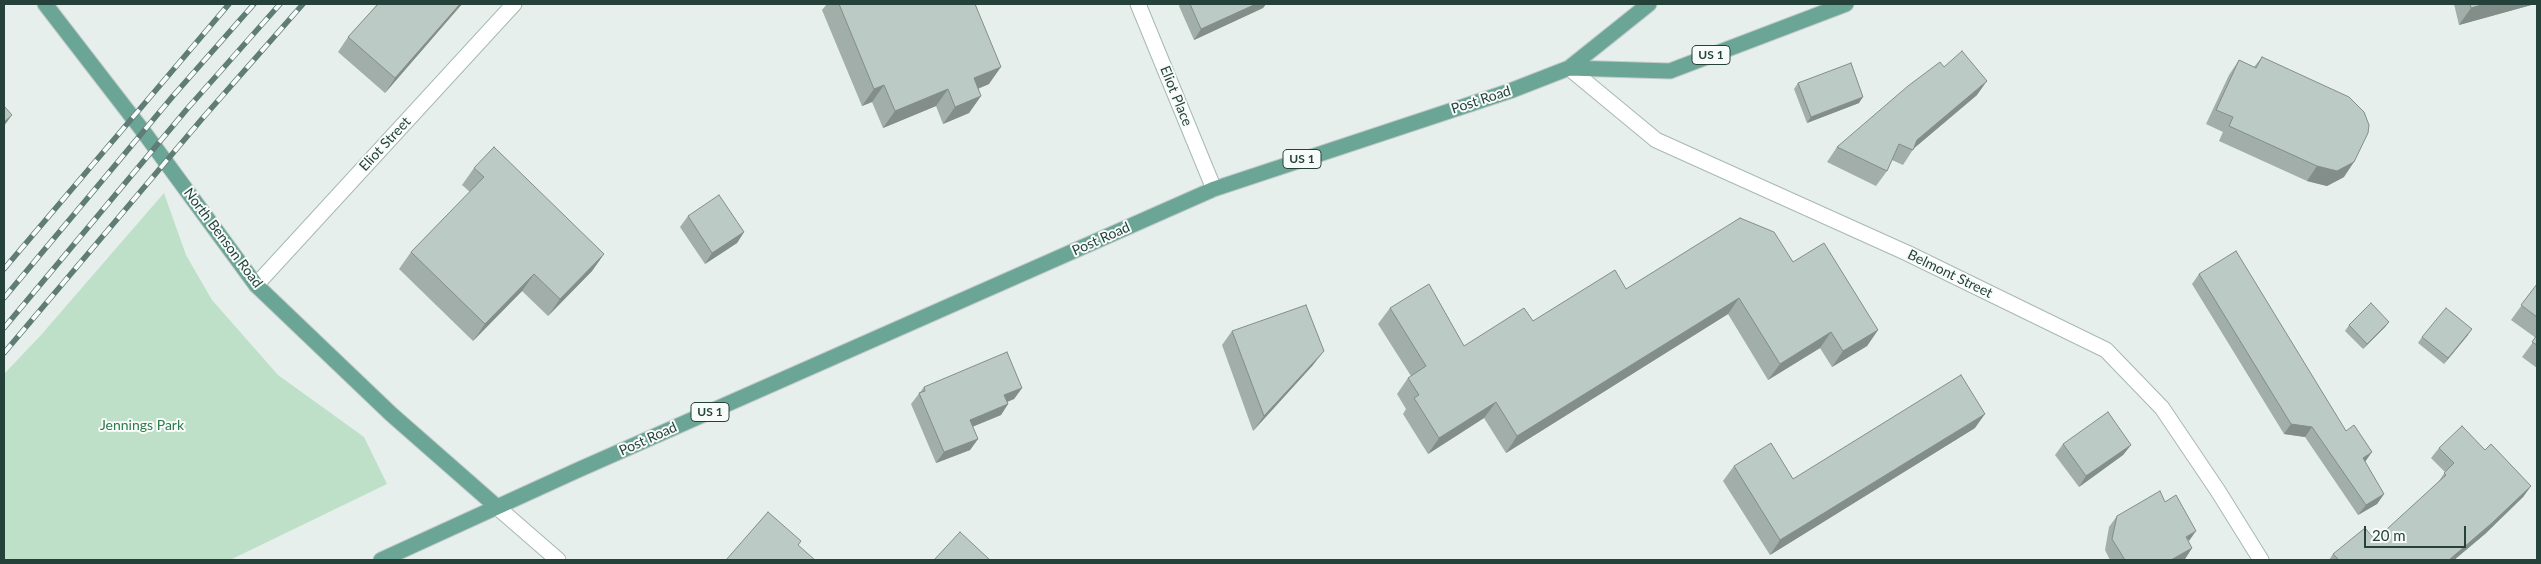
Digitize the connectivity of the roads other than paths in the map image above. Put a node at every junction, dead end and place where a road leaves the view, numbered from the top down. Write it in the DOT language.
graph roads {
  1 [pos="45,4"];
  2 [pos="514,4"];
  3 [pos="1138,4"];
  4 [pos="1649,4"];
  5 [pos="1846,4"];
  6 [pos="1569,68"];
  7 [pos="1214,188"];
  8 [pos="256,285"];
  9 [pos="496,507"];
  10 [pos="382,560"];
  11 [pos="558,560"];
  12 [pos="2261,560"];
  1 -- 8 [label="main road, North Benson Road"];
  2 -- 8 [label="street, Eliot Street"];
  3 -- 7 [label="street, Eliot Place"];
  4 -- 6 [label="main road, US 1"];
  5 -- 6 [label="main road, Post Road / US 1"];
  6 -- 7 [label="main road, Post Road / US 1"];
  6 -- 12 [label="street, Belmont Street"];
  7 -- 9 [label="main road, Post Road / US 1"];
  8 -- 9 [label="main road, North Benson Road"];
  9 -- 10 [label="main road, Post Road / US 1"];
  9 -- 11 [label="street"];
}
